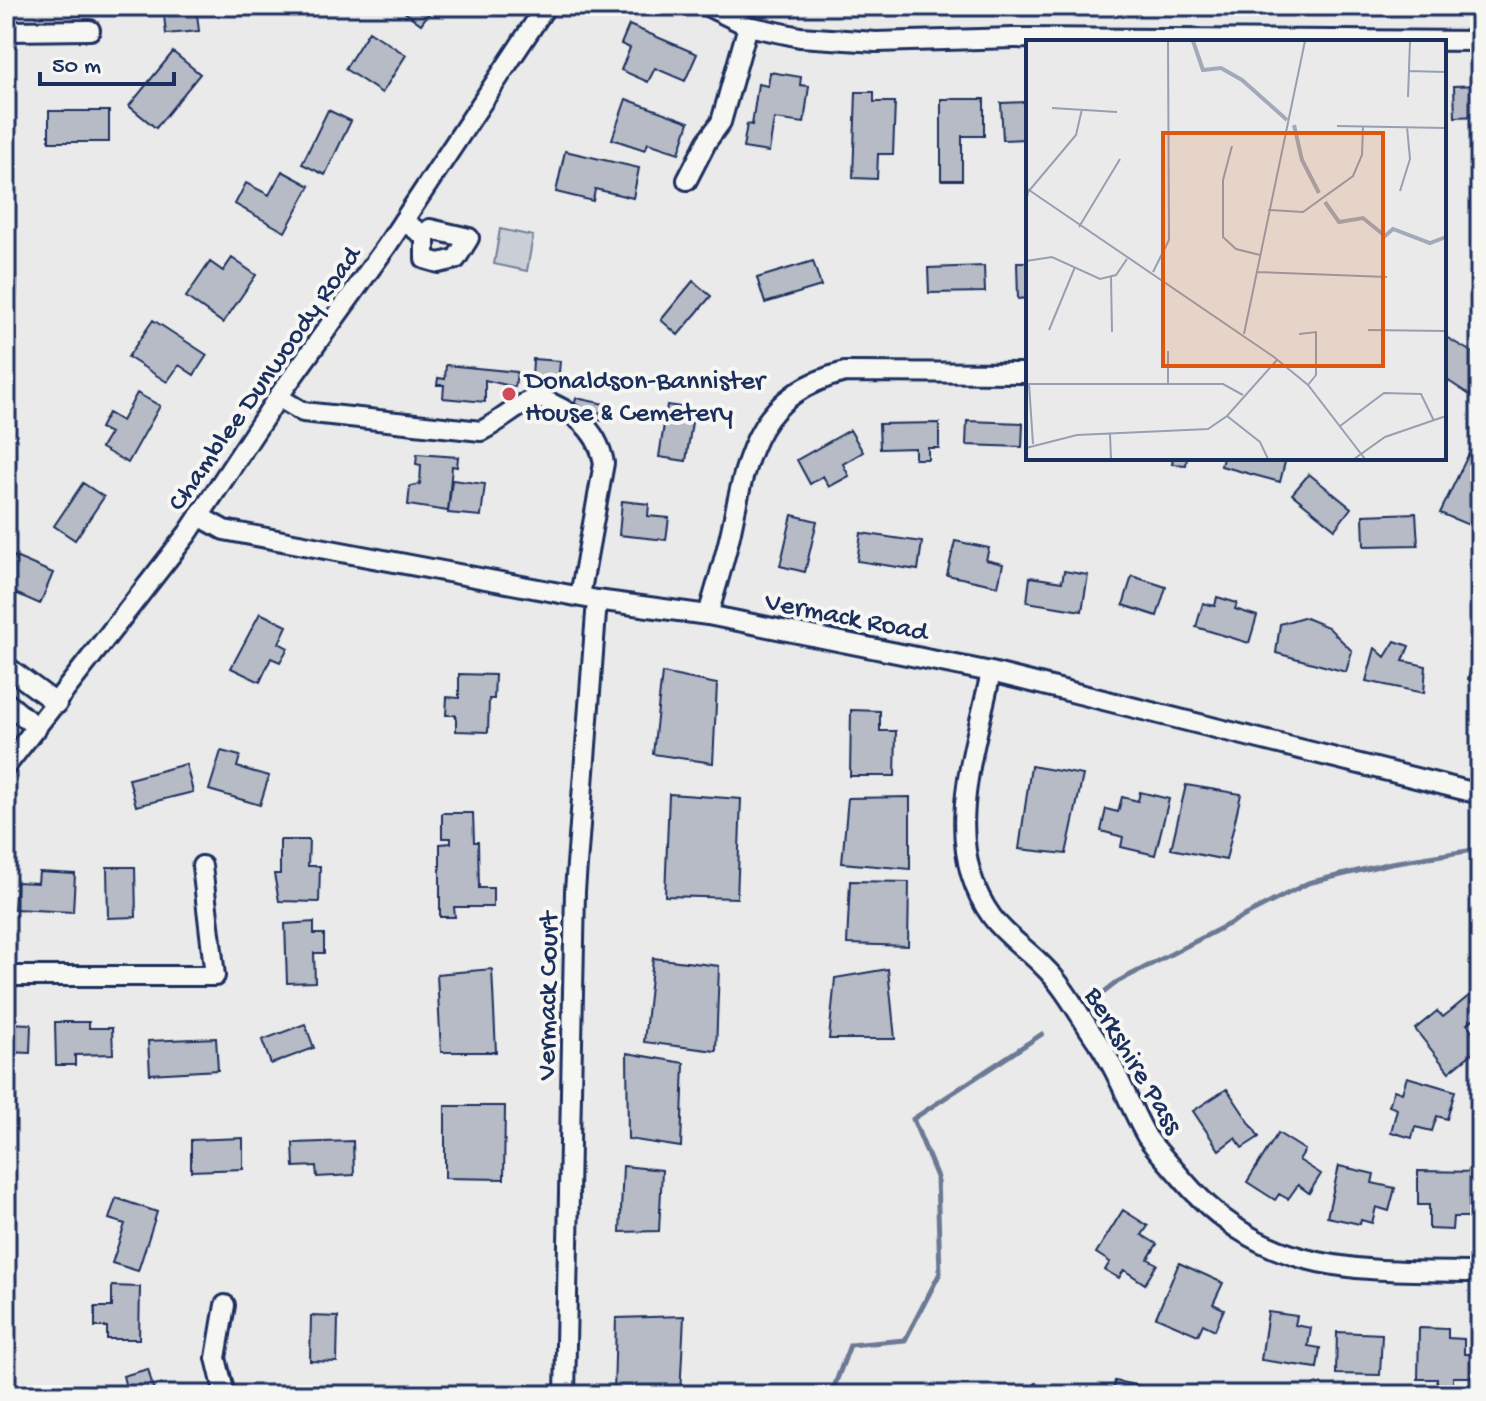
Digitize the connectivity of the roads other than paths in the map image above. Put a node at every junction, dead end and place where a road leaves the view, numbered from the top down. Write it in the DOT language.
graph roads {
  1 [pos="546,6"];
  2 [pos="707,6"];
  3 [pos="748,26"];
  4 [pos="90,30"];
  5 [pos="6,31"];
  6 [pos="1325,40"];
  7 [pos="1446,41"];
  8 [pos="1480,41"];
  9 [pos="687,180"];
  10 [pos="403,221"];
  11 [pos="425,236"];
  12 [pos="1026,373"];
  13 [pos="278,397"];
  14 [pos="199,516"];
  15 [pos="588,598"];
  16 [pos="708,615"];
  17 [pos="6,666"];
  18 [pos="991,672"];
  19 [pos="6,702"];
  20 [pos="57,704"];
  21 [pos="37,728"];
  22 [pos="6,766"];
  23 [pos="1480,794"];
  24 [pos="202,866"];
  25 [pos="6,976"];
  26 [pos="1480,1272"];
  27 [pos="225,1305"];
  28 [pos="225,1395"];
  29 [pos="565,1395"];
  1 -- 10 [label="street, Chamblee Dunwoody Road"];
  2 -- 3 [label="street"];
  3 -- 6 [label="street"];
  3 -- 9 [label="street"];
  4 -- 5 [label="street"];
  7 -- 8 [label="street"];
  10 -- 11 [label="street"];
  10 -- 13 [label="street, Chamblee Dunwoody Road"];
  12 -- 16 [label="street"];
  13 -- 14 [label="street, Chamblee Dunwoody Road"];
  13 -- 15 [label="street, Vermack Court"];
  14 -- 15 [label="street, Vermack Road"];
  14 -- 20 [label="street, Chamblee Dunwoody Road"];
  15 -- 16 [label="street, Vermack Road"];
  15 -- 29 [label="street, Vermack Court"];
  16 -- 18 [label="street, Vermack Road"];
  17 -- 20 [label="street"];
  18 -- 23 [label="street, Vermack Road"];
  18 -- 26 [label="street, Berkshire Pass"];
  19 -- 21 [label="street"];
  20 -- 21 [label="street, Chamblee Dunwoody Road"];
  21 -- 22 [label="street, Chamblee Dunwoody Road"];
  24 -- 25 [label="street"];
  27 -- 28 [label="street"];
}
